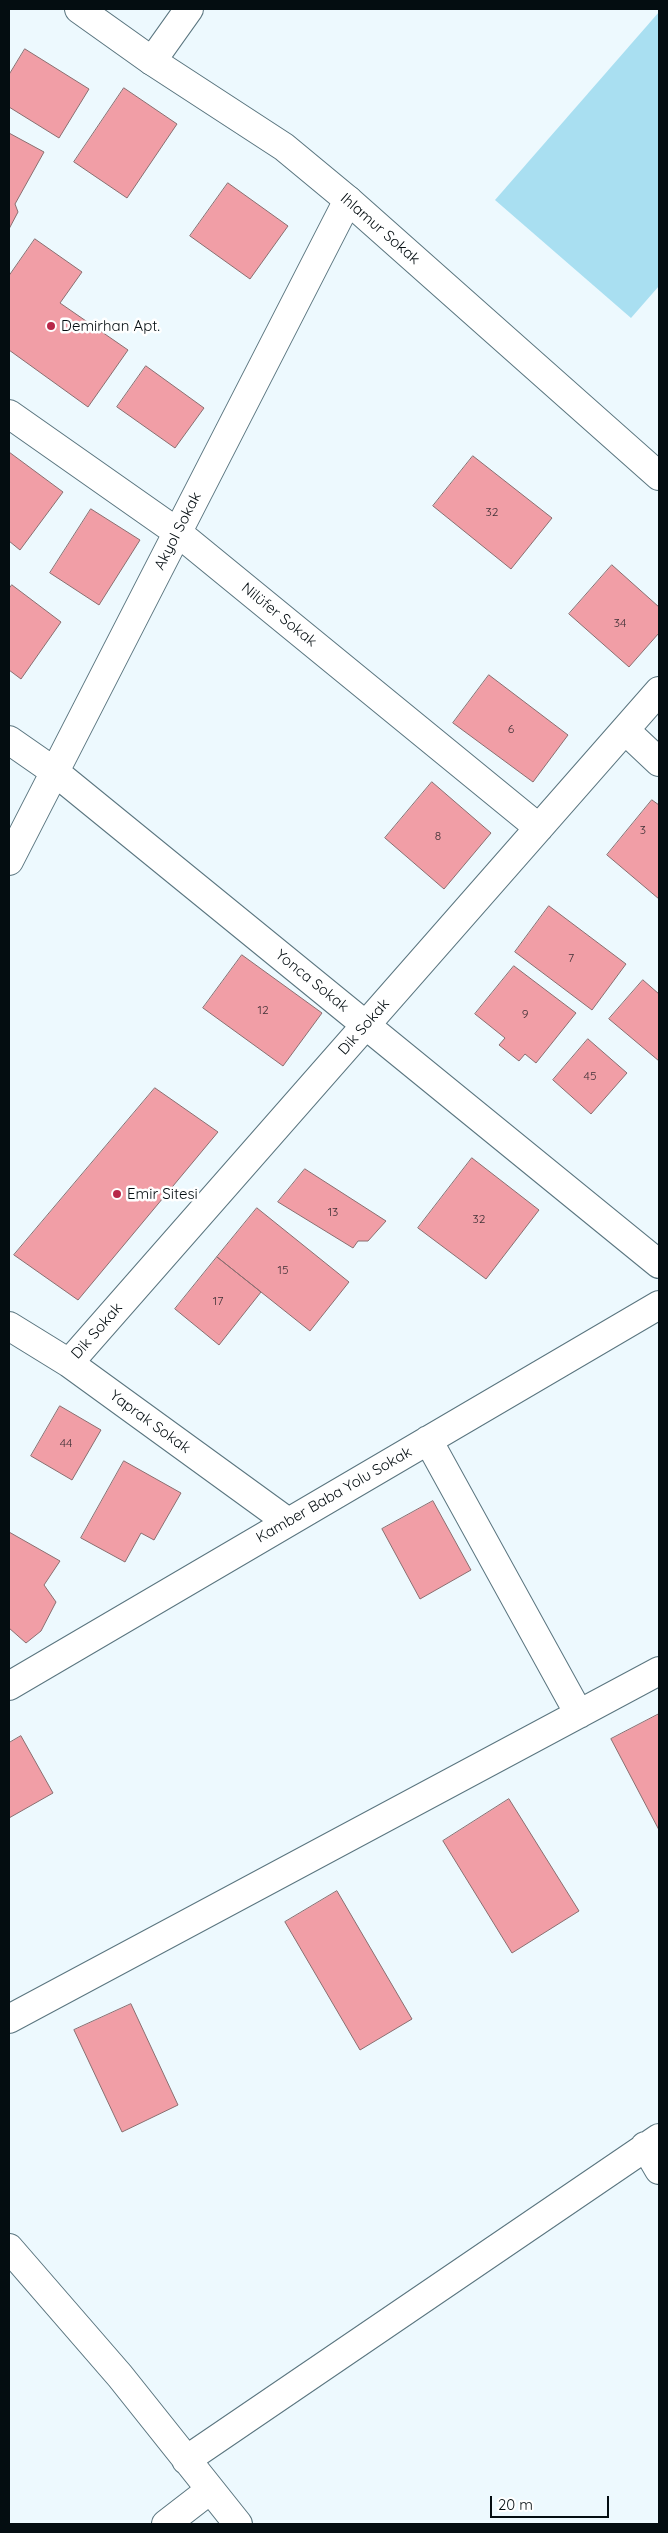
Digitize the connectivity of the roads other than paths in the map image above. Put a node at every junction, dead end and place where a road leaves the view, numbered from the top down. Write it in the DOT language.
graph roads {
  1 [pos="79,9"];
  2 [pos="189,9"];
  3 [pos="152,61"];
  4 [pos="348,200"];
  5 [pos="9,414"];
  6 [pos="659,476"];
  7 [pos="177,532"];
  8 [pos="659,691"];
  9 [pos="625,730"];
  10 [pos="9,740"];
  11 [pos="659,762"];
  12 [pos="54,772"];
  13 [pos="539,828"];
  14 [pos="9,861"];
  15 [pos="366,1025"];
  16 [pos="659,1264"];
  17 [pos="659,1305"];
  18 [pos="9,1326"];
  19 [pos="69,1363"];
  20 [pos="428,1440"];
  21 [pos="288,1522"];
  22 [pos="659,1671"];
  23 [pos="9,1686"];
  24 [pos="579,1714"];
  25 [pos="9,2019"];
  26 [pos="652,2142"];
  27 [pos="659,2170"];
  28 [pos="9,2248"];
  29 [pos="186,2460"];
  30 [pos="210,2490"];
  31 [pos="166,2524"];
  32 [pos="238,2524"];
  1 -- 3 [label="street, Ihlamur Sokak"];
  2 -- 3 [label="street"];
  3 -- 4 [label="street, Ihlamur Sokak"];
  4 -- 6 [label="street, Ihlamur Sokak"];
  4 -- 7 [label="street, Akyol Sokak"];
  5 -- 7 [label="street, Nilüfer Sokak"];
  7 -- 12 [label="street, Akyol Sokak"];
  7 -- 13 [label="street, Nilüfer Sokak"];
  8 -- 9 [label="street, Dik Sokak"];
  9 -- 11 [label="street"];
  9 -- 13 [label="street, Dik Sokak"];
  10 -- 12 [label="street, Yonca Sokak"];
  12 -- 14 [label="street, Akyol Sokak"];
  12 -- 15 [label="street, Yonca Sokak"];
  13 -- 15 [label="street, Dik Sokak"];
  15 -- 16 [label="street, Yonca Sokak"];
  15 -- 19 [label="street, Dik Sokak"];
  17 -- 20 [label="street, Kamber Baba Yolu Sokak"];
  18 -- 19 [label="street, Yaprak Sokak"];
  19 -- 21 [label="street, Yaprak Sokak"];
  20 -- 21 [label="street, Kamber Baba Yolu Sokak"];
  20 -- 24 [label="street"];
  21 -- 23 [label="street, Kamber Baba Yolu Sokak"];
  22 -- 24 [label="street"];
  24 -- 25 [label="street"];
  26 -- 27 [label="street"];
  26 -- 29 [label="street"];
  28 -- 29 [label="street"];
  29 -- 30 [label="street"];
  30 -- 31 [label="street"];
  30 -- 32 [label="street"];
}
